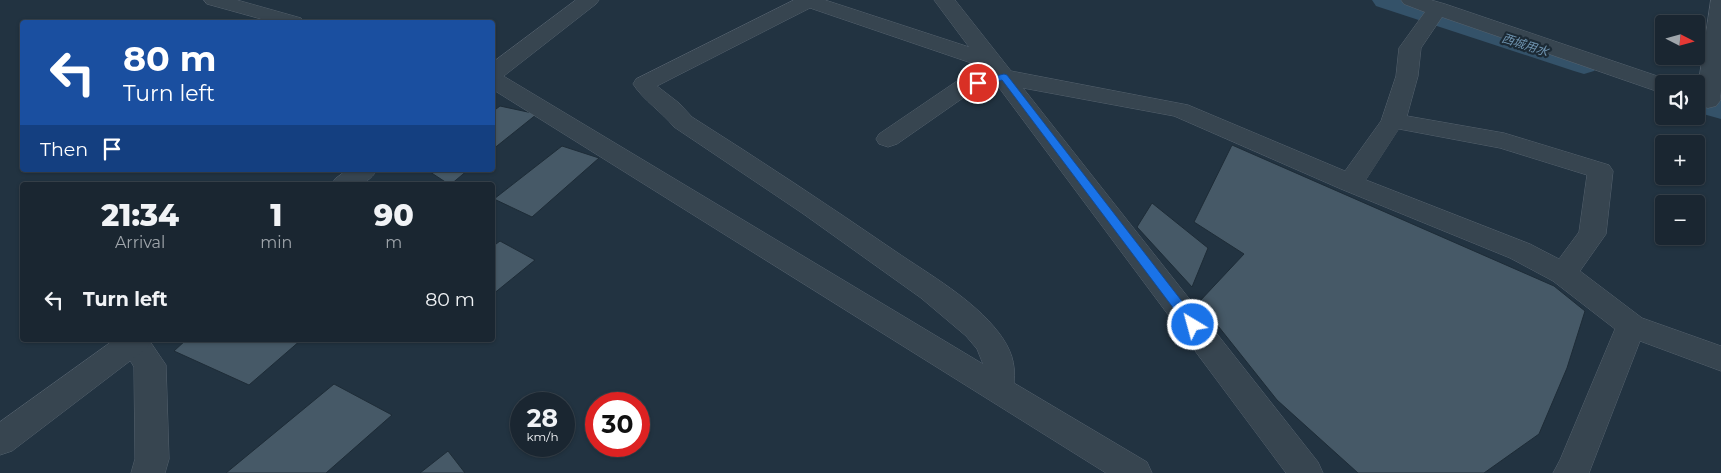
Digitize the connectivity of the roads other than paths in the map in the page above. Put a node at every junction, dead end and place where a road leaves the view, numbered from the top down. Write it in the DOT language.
graph roads {
  1 [pos="214,0"];
  2 [pos="589,0"];
  3 [pos="944,0"];
  4 [pos="1411,0"];
  5 [pos="1721,0"];
  6 [pos="1438,8"];
  7 [pos="287,20"];
  8 [pos="998,70"];
  9 [pos="495,72"];
  10 [pos="495,81"];
  11 [pos="1655,83"];
  12 [pos="1708,101"];
  13 [pos="1393,120"];
  14 [pos="888,140"];
  15 [pos="361,172"];
  16 [pos="348,182"];
  17 [pos="1350,183"];
  18 [pos="1563,274"];
  19 [pos="1631,326"];
  20 [pos="134,342"];
  21 [pos="136,342"];
  22 [pos="1721,359"];
  23 [pos="998,388"];
  24 [pos="0,441"];
  25 [pos="148,473"];
  26 [pos="1135,473"];
  27 [pos="1306,473"];
  28 [pos="1570,473"];
  1 -- 7 [label="street"];
  2 -- 9 [label="street"];
  3 -- 8 [label="street"];
  4 -- 6 [label="street"];
  5 -- 12 [label="street"];
  6 -- 11 [label="street"];
  6 -- 13 [label="street"];
  8 -- 14 [label="street"];
  8 -- 17 [label="street"];
  8 -- 23 [label="street"];
  8 -- 27 [label="street"];
  10 -- 23 [label="street"];
  13 -- 17 [label="street"];
  13 -- 18 [label="street"];
  15 -- 16 [label="street"];
  17 -- 18 [label="street"];
  18 -- 19 [label="street"];
  19 -- 22 [label="street"];
  19 -- 28 [label="street"];
  20 -- 24 [label="street"];
  21 -- 25 [label="street"];
  23 -- 26 [label="street"];
}
